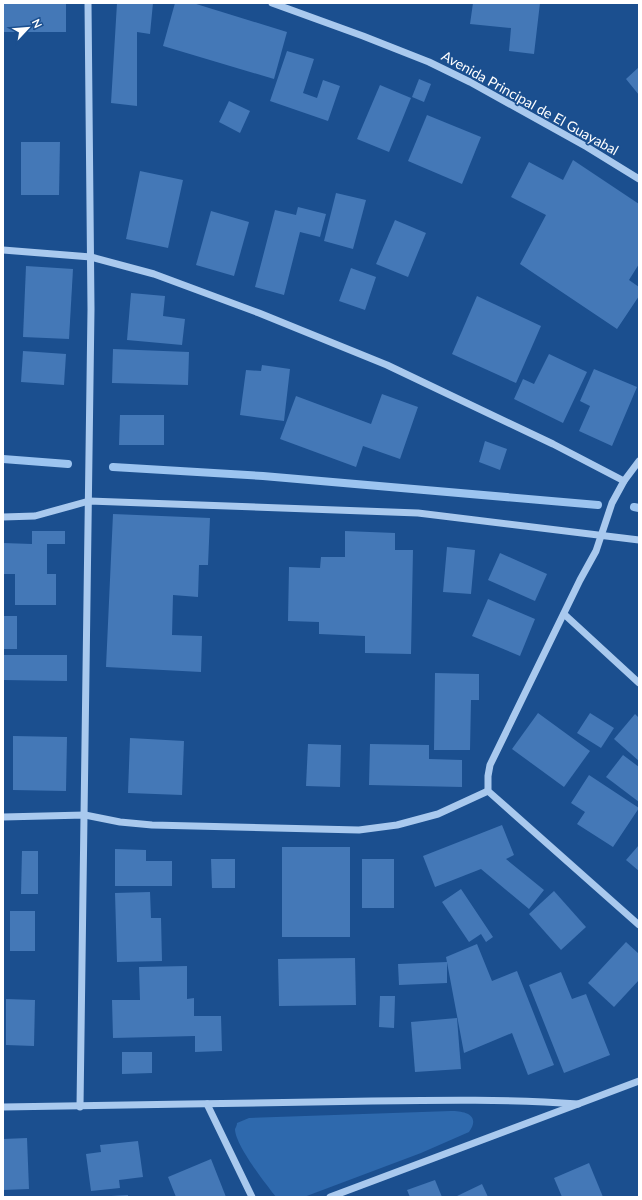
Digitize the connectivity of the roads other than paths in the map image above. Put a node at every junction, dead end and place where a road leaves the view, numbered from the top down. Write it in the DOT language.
graph roads {
  1 [pos="88,3"];
  2 [pos="272,3"];
  3 [pos="639,179"];
  4 [pos="3,250"];
  5 [pos="91,257"];
  6 [pos="639,461"];
  7 [pos="624,481"];
  8 [pos="89,501"];
  9 [pos="3,517"];
  10 [pos="601,535"];
  11 [pos="639,540"];
  12 [pos="564,614"];
  13 [pos="639,683"];
  14 [pos="488,791"];
  15 [pos="85,815"];
  16 [pos="3,817"];
  17 [pos="639,925"];
  18 [pos="639,1081"];
  19 [pos="207,1104"];
  20 [pos="578,1104"];
  21 [pos="80,1106"];
  22 [pos="3,1107"];
  23 [pos="252,1197"];
  24 [pos="330,1197"];
  1 -- 5 [label="street"];
  2 -- 3 [label="street, Avenida Principal de El Guayabal"];
  4 -- 5 [label="street"];
  5 -- 7 [label="street"];
  5 -- 8 [label="street"];
  6 -- 7 [label="street"];
  7 -- 10 [label="street"];
  8 -- 9 [label="street"];
  8 -- 10 [label="street"];
  8 -- 15 [label="street"];
  10 -- 11 [label="street"];
  10 -- 12 [label="street"];
  12 -- 13 [label="street"];
  12 -- 14 [label="street"];
  14 -- 15 [label="street"];
  14 -- 17 [label="street"];
  15 -- 16 [label="street"];
  15 -- 21 [label="street"];
  18 -- 20 [label="street"];
  19 -- 20 [label="street"];
  19 -- 21 [label="street"];
  19 -- 23 [label="street"];
  20 -- 24 [label="street"];
  21 -- 22 [label="street"];
}
